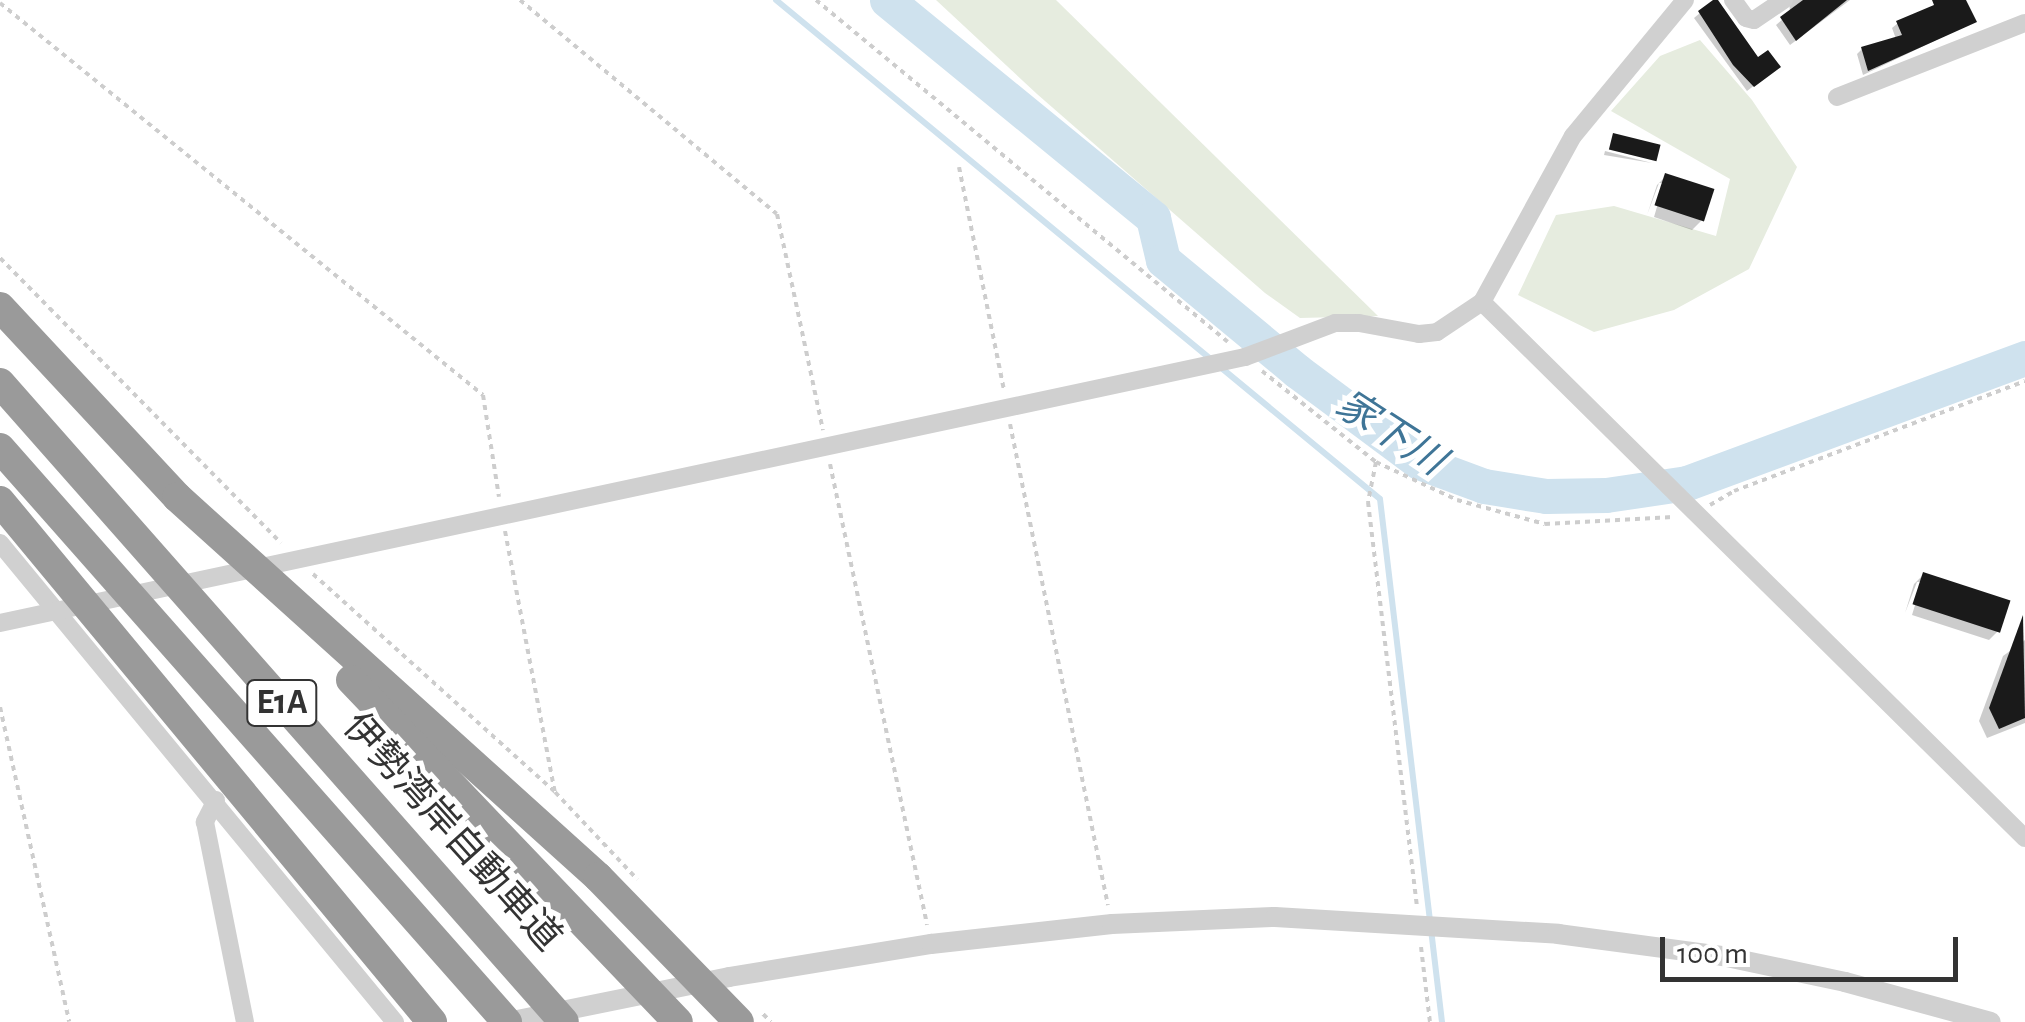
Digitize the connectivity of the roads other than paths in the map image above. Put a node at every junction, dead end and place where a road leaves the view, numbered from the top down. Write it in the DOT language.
graph roads {
  1 [pos="1682,0"];
  2 [pos="1733,0"];
  3 [pos="1784,0"];
  4 [pos="2025,23"];
  5 [pos="1836,97"];
  6 [pos="1482,302"];
  7 [pos="0,308"];
  8 [pos="0,383"];
  9 [pos="0,448"];
  10 [pos="177,496"];
  11 [pos="0,501"];
  12 [pos="0,543"];
  13 [pos="58,613"];
  14 [pos="0,623"];
  15 [pos="216,800"];
  16 [pos="2025,838"];
  17 [pos="245,1022"];
  18 [pos="396,1022"];
  19 [pos="432,1022"];
  20 [pos="507,1022"];
  21 [pos="564,1022"];
  22 [pos="678,1022"];
  23 [pos="739,1022"];
  24 [pos="1991,1022"];
  1 -- 6 [label="street"];
  2 -- 3 [label="street"];
  4 -- 5 [label="street"];
  6 -- 13 [label="street"];
  6 -- 16 [label="street"];
  7 -- 10 [label="highway"];
  8 -- 21 [label="highway, 伊勢湾岸自動車道 / E1A, bridge"];
  9 -- 20 [label="highway, E1A, bridge"];
  10 -- 22 [label="highway, bridge"];
  10 -- 23 [label="highway, bridge"];
  11 -- 19 [label="highway, bridge"];
  12 -- 13 [label="street"];
  13 -- 14 [label="street"];
  13 -- 15 [label="street"];
  15 -- 17 [label="street"];
  15 -- 18 [label="street"];
  20 -- 24 [label="street"];
}
